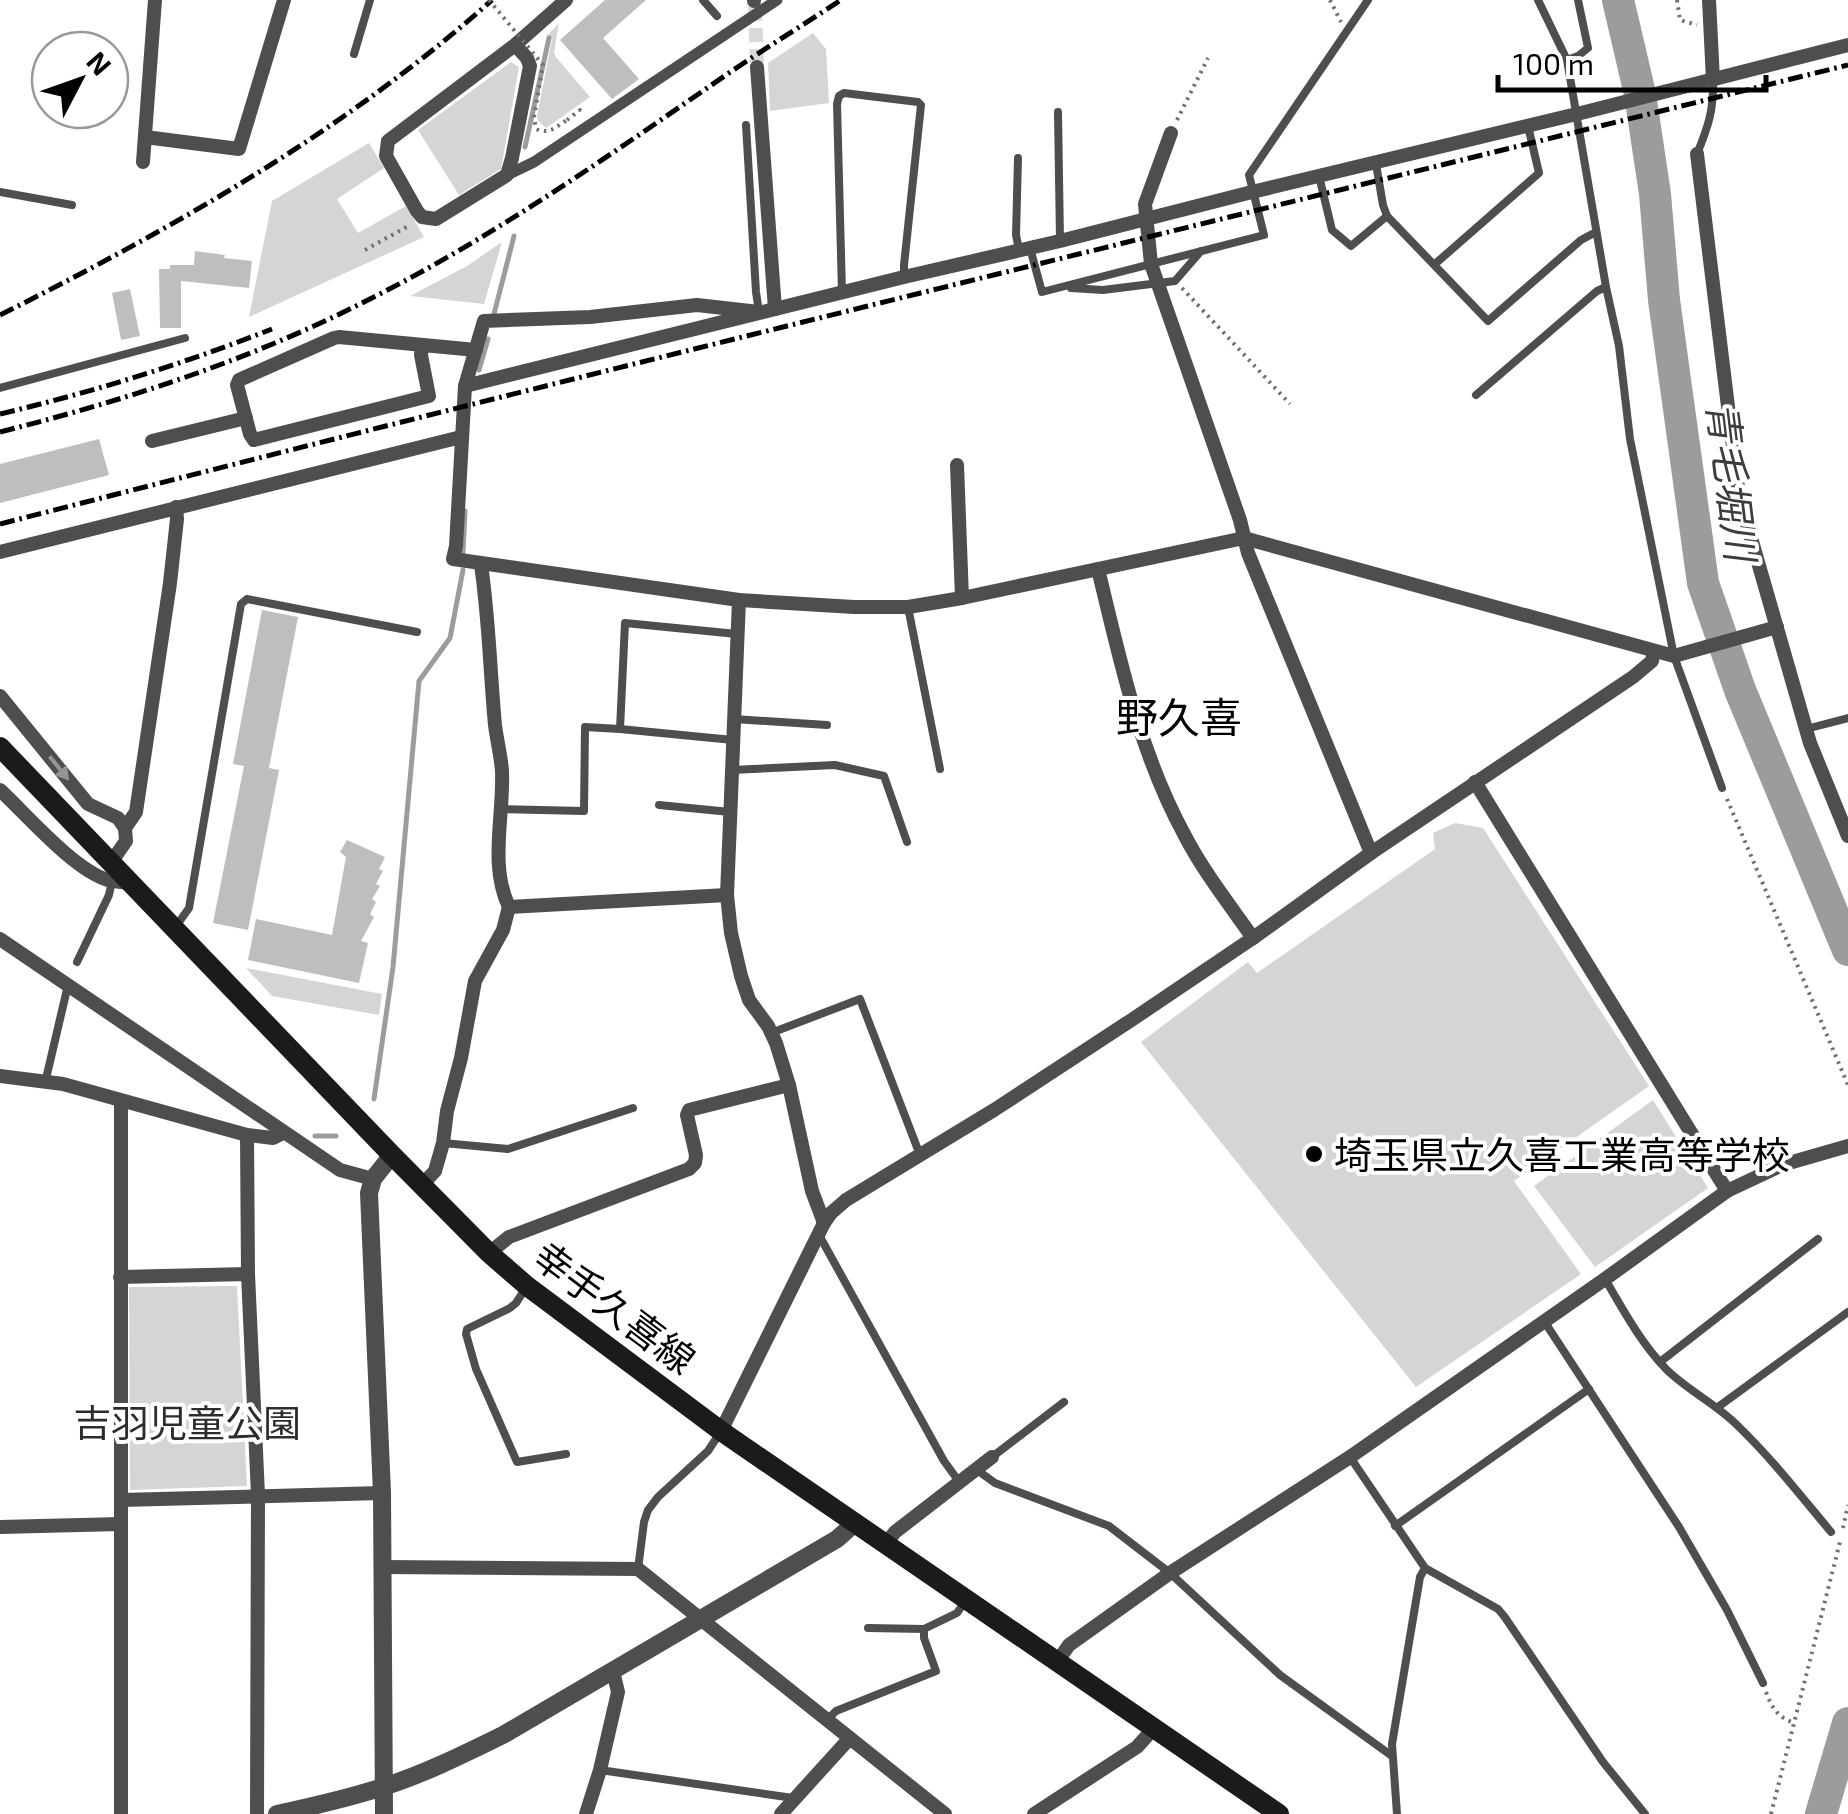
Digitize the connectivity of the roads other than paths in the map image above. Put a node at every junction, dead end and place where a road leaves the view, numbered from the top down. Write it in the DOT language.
graph roads {
  1 [pos="155,0"];
  2 [pos="284,0"];
  3 [pos="370,0"];
  4 [pos="566,0"];
  5 [pos="703,0"];
  6 [pos="777,0"];
  7 [pos="1368,0"];
  8 [pos="1538,0"];
  9 [pos="1578,0"];
  10 [pos="1709,0"];
  11 [pos="717,16"];
  12 [pos="1848,44"];
  13 [pos="515,45"];
  14 [pos="354,54"];
  15 [pos="1567,60"];
  16 [pos="756,67"];
  17 [pos="1707,82"];
  18 [pos="1058,112"];
  19 [pos="1581,113"];
  20 [pos="746,125"];
  21 [pos="1528,126"];
  22 [pos="1171,134"];
  23 [pos="145,137"];
  24 [pos="1696,154"];
  25 [pos="1018,158"];
  26 [pos="144,162"];
  27 [pos="1376,162"];
  28 [pos="507,175"];
  29 [pos="1319,176"];
  30 [pos="0,192"];
  31 [pos="1252,192"];
  32 [pos="72,205"];
  33 [pos="1388,216"];
  34 [pos="1145,218"];
  35 [pos="1596,232"];
  36 [pos="1060,241"];
  37 [pos="1025,249"];
  38 [pos="1201,251"];
  39 [pos="1151,264"];
  40 [pos="1435,264"];
  41 [pos="904,277"];
  42 [pos="1158,283"];
  43 [pos="1606,287"];
  44 [pos="1062,288"];
  45 [pos="842,292"];
  46 [pos="775,309"];
  47 [pos="759,312"];
  48 [pos="185,338"];
  49 [pos="422,345"];
  50 [pos="476,350"];
  51 [pos="466,386"];
  52 [pos="0,388"];
  53 [pos="1476,395"];
  54 [pos="246,418"];
  55 [pos="461,437"];
  56 [pos="152,441"];
  57 [pos="957,464"];
  58 [pos="176,507"];
  59 [pos="1244,538"];
  60 [pos="0,552"];
  61 [pos="481,564"];
  62 [pos="1098,569"];
  63 [pos="962,598"];
  64 [pos="739,600"];
  65 [pos="908,607"];
  66 [pos="1772,628"];
  67 [pos="417,632"];
  68 [pos="737,634"];
  69 [pos="1654,651"];
  70 [pos="1677,656"];
  71 [pos="0,696"];
  72 [pos="1848,718"];
  73 [pos="734,719"];
  74 [pos="827,725"];
  75 [pos="620,729"];
  76 [pos="1806,729"];
  77 [pos="733,740"];
  78 [pos="0,747"];
  79 [pos="940,769"];
  80 [pos="732,770"];
  81 [pos="1476,782"];
  82 [pos="1722,788"];
  83 [pos="1,793"];
  84 [pos="659,805"];
  85 [pos="501,809"];
  86 [pos="730,812"];
  87 [pos="125,828"];
  88 [pos="1848,836"];
  89 [pos="908,842"];
  90 [pos="1371,853"];
  91 [pos="119,875"];
  92 [pos="727,895"];
  93 [pos="509,908"];
  94 [pos="174,928"];
  95 [pos="1253,938"];
  96 [pos="0,939"];
  97 [pos="78,962"];
  98 [pos="68,985"];
  99 [pos="771,1034"];
  100 [pos="0,1076"];
  101 [pos="45,1083"];
  102 [pos="789,1084"];
  103 [pos="121,1101"];
  104 [pos="633,1108"];
  105 [pos="284,1133"];
  106 [pos="247,1134"];
  107 [pos="444,1143"];
  108 [pos="1848,1146"];
  109 [pos="392,1155"];
  110 [pos="920,1155"];
  111 [pos="372,1179"];
  112 [pos="422,1185"];
  113 [pos="1727,1191"];
  114 [pos="821,1229"];
  115 [pos="1818,1239"];
  116 [pos="489,1253"];
  117 [pos="248,1274"];
  118 [pos="120,1277"];
  119 [pos="1606,1279"];
  120 [pos="527,1286"];
  121 [pos="1848,1312"];
  122 [pos="1544,1321"];
  123 [pos="1660,1362"];
  124 [pos="1589,1389"];
  125 [pos="1064,1402"];
  126 [pos="1718,1407"];
  127 [pos="721,1431"];
  128 [pos="566,1454"];
  129 [pos="1350,1457"];
  130 [pos="992,1458"];
  131 [pos="977,1470"];
  132 [pos="960,1483"];
  133 [pos="382,1492"];
  134 [pos="258,1495"];
  135 [pos="121,1500"];
  136 [pos="855,1523"];
  137 [pos="120,1524"];
  138 [pos="1395,1526"];
  139 [pos="0,1527"];
  140 [pos="1831,1532"];
  141 [pos="886,1545"];
  142 [pos="384,1567"];
  143 [pos="1425,1568"];
  144 [pos="638,1569"];
  145 [pos="1170,1573"];
  146 [pos="966,1600"];
  147 [pos="701,1620"];
  148 [pos="868,1628"];
  149 [pos="924,1629"];
  150 [pos="1057,1662"];
  151 [pos="613,1671"];
  152 [pos="1763,1682"];
  153 [pos="826,1721"];
  154 [pos="1154,1728"];
  155 [pos="849,1739"];
  156 [pos="1392,1756"];
  157 [pos="600,1770"];
  158 [pos="384,1787"];
  159 [pos="795,1799"];
  160 [pos="121,1814"];
  161 [pos="257,1814"];
  162 [pos="277,1814"];
  163 [pos="384,1814"];
  164 [pos="586,1814"];
  165 [pos="781,1814"];
  166 [pos="945,1814"];
  167 [pos="1034,1814"];
  168 [pos="1279,1814"];
  169 [pos="1398,1814"];
  170 [pos="1645,1814"];
  1 -- 23 [label="street"];
  2 -- 23 [label="street"];
  3 -- 14 [label="lane"];
  4 -- 13 [label="street"];
  5 -- 11 [label="lane"];
  6 -- 28 [label="street"];
  7 -- 31 [label="lane"];
  8 -- 15 [label="lane"];
  9 -- 15 [label="lane"];
  10 -- 17 [label="street"];
  12 -- 17 [label="street"];
  13 -- 28 [label="street"];
  13 -- 28 [label="street"];
  15 -- 19 [label="lane"];
  16 -- 46 [label="street"];
  17 -- 19 [label="street"];
  17 -- 24 [label="lane"];
  18 -- 36 [label="lane"];
  19 -- 21 [label="street"];
  19 -- 35 [label="lane"];
  20 -- 47 [label="lane"];
  21 -- 27 [label="street"];
  21 -- 40 [label="lane"];
  22 -- 34 [label="street"];
  23 -- 26 [label="street"];
  24 -- 66 [label="street"];
  25 -- 37 [label="lane"];
  27 -- 29 [label="street"];
  27 -- 33 [label="lane"];
  29 -- 31 [label="street"];
  29 -- 33 [label="lane"];
  30 -- 32 [label="lane"];
  31 -- 34 [label="street"];
  31 -- 38 [label="lane"];
  33 -- 40 [label="lane"];
  34 -- 36 [label="street"];
  34 -- 39 [label="street"];
  35 -- 40 [label="lane"];
  35 -- 43 [label="lane"];
  36 -- 37 [label="street"];
  37 -- 41 [label="street"];
  37 -- 44 [label="lane"];
  38 -- 39 [label="lane"];
  38 -- 42 [label="lane"];
  39 -- 42 [label="street"];
  39 -- 44 [label="lane"];
  41 -- 45 [label="street"];
  41 -- 45 [label="lane"];
  42 -- 44 [label="lane"];
  42 -- 59 [label="street"];
  43 -- 53 [label="lane"];
  43 -- 70 [label="lane"];
  45 -- 46 [label="street"];
  46 -- 47 [label="street"];
  47 -- 50 [label="street"];
  47 -- 51 [label="street"];
  48 -- 52 [label="lane"];
  49 -- 50 [label="street"];
  49 -- 54 [label="street"];
  49 -- 54 [label="street"];
  50 -- 51 [label="street"];
  51 -- 55 [label="street"];
  54 -- 56 [label="street"];
  55 -- 58 [label="street"];
  55 -- 61 [label="street"];
  57 -- 63 [label="street"];
  58 -- 60 [label="street"];
  58 -- 87 [label="street"];
  59 -- 62 [label="street"];
  59 -- 69 [label="street"];
  59 -- 90 [label="street"];
  61 -- 64 [label="street"];
  61 -- 85 [label="street"];
  62 -- 63 [label="street"];
  62 -- 95 [label="street"];
  63 -- 65 [label="street"];
  64 -- 65 [label="street"];
  64 -- 68 [label="street"];
  65 -- 79 [label="lane"];
  66 -- 70 [label="street"];
  66 -- 76 [label="street"];
  67 -- 94 [label="lane"];
  68 -- 73 [label="street"];
  68 -- 75 [label="lane"];
  69 -- 70 [label="street"];
  69 -- 81 [label="street"];
  70 -- 82 [label="lane"];
  71 -- 87 [label="street, one-way"];
  72 -- 76 [label="lane"];
  73 -- 74 [label="lane"];
  73 -- 77 [label="street"];
  75 -- 77 [label="lane"];
  75 -- 85 [label="lane"];
  76 -- 88 [label="street"];
  77 -- 80 [label="street"];
  78 -- 91 [label="main road, 幸手久喜線"];
  80 -- 86 [label="street"];
  80 -- 89 [label="lane"];
  81 -- 90 [label="street"];
  81 -- 113 [label="street"];
  83 -- 91 [label="street"];
  84 -- 86 [label="lane"];
  85 -- 93 [label="street"];
  86 -- 92 [label="street"];
  87 -- 91 [label="street"];
  90 -- 95 [label="street"];
  91 -- 94 [label="main road, 幸手久喜線"];
  91 -- 97 [label="lane"];
  92 -- 93 [label="street"];
  92 -- 99 [label="street"];
  93 -- 107 [label="street"];
  94 -- 109 [label="main road, 幸手久喜線"];
  95 -- 110 [label="street"];
  96 -- 98 [label="street"];
  98 -- 101 [label="lane"];
  98 -- 105 [label="street"];
  99 -- 102 [label="street"];
  99 -- 110 [label="lane"];
  100 -- 101 [label="street"];
  101 -- 103 [label="street"];
  102 -- 114 [label="street"];
  102 -- 116 [label="street"];
  103 -- 106 [label="street"];
  103 -- 118 [label="street"];
  104 -- 107 [label="lane"];
  105 -- 106 [label="street"];
  105 -- 111 [label="street"];
  106 -- 117 [label="street"];
  107 -- 112 [label="street"];
  108 -- 113 [label="street"];
  109 -- 111 [label="street"];
  109 -- 112 [label="main road, 幸手久喜線"];
  110 -- 114 [label="street"];
  111 -- 133 [label="street"];
  112 -- 116 [label="main road, 幸手久喜線"];
  113 -- 119 [label="street"];
  114 -- 127 [label="street"];
  114 -- 132 [label="lane"];
  115 -- 123 [label="lane"];
  116 -- 120 [label="main road, 幸手久喜線"];
  117 -- 118 [label="street"];
  117 -- 134 [label="street"];
  118 -- 135 [label="street"];
  119 -- 122 [label="street"];
  119 -- 123 [label="lane"];
  120 -- 127 [label="main road, 幸手久喜線"];
  120 -- 128 [label="lane"];
  121 -- 126 [label="lane"];
  122 -- 124 [label="lane"];
  122 -- 129 [label="street"];
  123 -- 126 [label="lane"];
  124 -- 138 [label="lane"];
  124 -- 152 [label="lane"];
  125 -- 130 [label="lane"];
  126 -- 140 [label="lane"];
  127 -- 136 [label="main road, 幸手久喜線"];
  127 -- 144 [label="lane"];
  129 -- 138 [label="lane"];
  129 -- 145 [label="street"];
  130 -- 131 [label="street"];
  131 -- 132 [label="street"];
  131 -- 145 [label="lane"];
  132 -- 141 [label="street"];
  133 -- 134 [label="street"];
  133 -- 142 [label="street"];
  134 -- 135 [label="street"];
  134 -- 161 [label="street"];
  135 -- 137 [label="street"];
  136 -- 141 [label="main road, 幸手久喜線"];
  136 -- 147 [label="street"];
  137 -- 139 [label="street"];
  137 -- 160 [label="street"];
  138 -- 143 [label="lane"];
  141 -- 146 [label="main road, 幸手久喜線"];
  142 -- 144 [label="street"];
  142 -- 158 [label="street"];
  143 -- 156 [label="lane"];
  143 -- 170 [label="lane"];
  144 -- 147 [label="street"];
  145 -- 150 [label="street"];
  145 -- 156 [label="lane"];
  146 -- 149 [label="lane"];
  146 -- 150 [label="main road, 幸手久喜線"];
  147 -- 151 [label="street"];
  147 -- 153 [label="street"];
  148 -- 149 [label="lane"];
  149 -- 153 [label="lane"];
  150 -- 154 [label="main road, 幸手久喜線"];
  151 -- 157 [label="street"];
  151 -- 158 [label="street"];
  153 -- 155 [label="street"];
  154 -- 167 [label="street"];
  154 -- 168 [label="main road, 幸手久喜線"];
  155 -- 159 [label="street"];
  155 -- 166 [label="street"];
  156 -- 169 [label="lane"];
  157 -- 159 [label="lane"];
  157 -- 164 [label="street"];
  158 -- 162 [label="street"];
  158 -- 163 [label="street"];
  159 -- 165 [label="street"];
}
